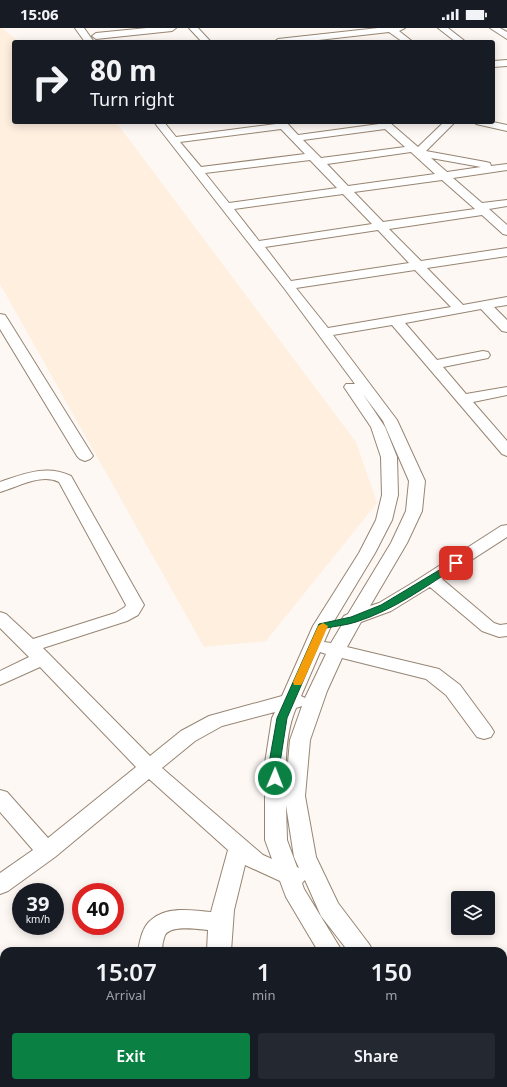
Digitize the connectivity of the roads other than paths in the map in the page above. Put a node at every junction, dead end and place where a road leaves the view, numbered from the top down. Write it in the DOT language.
graph roads {
  1 [pos="79,28"];
  2 [pos="89,28"];
  3 [pos="172,28"];
  4 [pos="193,28"];
  5 [pos="401,28"];
  6 [pos="442,28"];
  7 [pos="494,28"];
  8 [pos="391,29"];
  9 [pos="288,32"];
  10 [pos="346,34"];
  11 [pos="96,40"];
  12 [pos="205,40"];
  13 [pos="296,40"];
  14 [pos="304,40"];
  15 [pos="354,40"];
  16 [pos="405,40"];
  17 [pos="459,40"];
  18 [pos="505,40"];
  19 [pos="507,63"];
  20 [pos="495,64"];
  21 [pos="152,124"];
  22 [pos="161,124"];
  23 [pos="282,124"];
  24 [pos="385,124"];
  25 [pos="448,124"];
  26 [pos="489,124"];
  27 [pos="507,128"];
  28 [pos="296,138"];
  29 [pos="173,140"];
  30 [pos="416,151"];
  31 [pos="316,159"];
  32 [pos="505,167"];
  33 [pos="197,171"];
  34 [pos="443,176"];
  35 [pos="345,190"];
  36 [pos="507,203"];
  37 [pos="225,207"];
  38 [pos="481,209"];
  39 [pos="381,227"];
  40 [pos="507,231"];
  41 [pos="256,246"];
  42 [pos="507,252"];
  43 [pos="418,266"];
  44 [pos="288,285"];
  45 [pos="507,301"];
  46 [pos="484,305"];
  47 [pos="460,309"];
  48 [pos="0,318"];
  49 [pos="395,320"];
  50 [pos="507,328"];
  51 [pos="324,332"];
  52 [pos="483,355"];
  53 [pos="433,365"];
  54 [pos="507,391"];
  55 [pos="463,399"];
  56 [pos="504,443"];
  57 [pos="85,456"];
  58 [pos="0,487"];
  59 [pos="507,530"];
  60 [pos="431,579"];
  61 [pos="0,618"];
  62 [pos="353,619"];
  63 [pos="322,626"];
  64 [pos="507,630"];
  65 [pos="314,645"];
  66 [pos="337,651"];
  67 [pos="36,652"];
  68 [pos="0,679"];
  69 [pos="314,700"];
  70 [pos="289,701"];
  71 [pos="484,732"];
  72 [pos="149,768"];
  73 [pos="0,798"];
  74 [pos="240,847"];
  75 [pos="47,851"];
  76 [pos="289,876"];
  77 [pos="314,876"];
  78 [pos="0,885"];
  79 [pos="220,922"];
  80 [pos="151,947"];
  81 [pos="219,947"];
  82 [pos="328,947"];
  83 [pos="358,947"];
  1 -- 11 [label="street"];
  2 -- 11 [label="street"];
  3 -- 11 [label="street"];
  4 -- 12 [label="street"];
  5 -- 8 [label="street"];
  6 -- 17 [label="street"];
  7 -- 18 [label="street"];
  8 -- 10 [label="street"];
  8 -- 16 [label="street"];
  9 -- 13 [label="street"];
  10 -- 14 [label="street"];
  10 -- 15 [label="street"];
  19 -- 20 [label="street"];
  21 -- 63 [label="street"];
  22 -- 29 [label="street"];
  23 -- 28 [label="street"];
  23 -- 29 [label="street"];
  24 -- 28 [label="street"];
  24 -- 30 [label="street"];
  25 -- 30 [label="street"];
  26 -- 27 [label="street"];
  28 -- 31 [label="street"];
  29 -- 33 [label="street"];
  30 -- 31 [label="street"];
  30 -- 32 [label="street"];
  30 -- 34 [label="street"];
  31 -- 33 [label="street"];
  31 -- 35 [label="street"];
  32 -- 34 [label="street"];
  33 -- 37 [label="street"];
  34 -- 35 [label="street"];
  34 -- 38 [label="street"];
  35 -- 37 [label="street"];
  35 -- 39 [label="street"];
  36 -- 38 [label="street"];
  37 -- 41 [label="street"];
  38 -- 39 [label="street"];
  38 -- 40 [label="street"];
  39 -- 41 [label="street"];
  39 -- 43 [label="street"];
  41 -- 44 [label="street"];
  42 -- 43 [label="street"];
  43 -- 44 [label="street"];
  43 -- 47 [label="street"];
  44 -- 51 [label="street"];
  45 -- 46 [label="street"];
  46 -- 47 [label="street"];
  46 -- 50 [label="street"];
  47 -- 49 [label="street"];
  48 -- 57 [label="street"];
  49 -- 51 [label="street"];
  49 -- 53 [label="street"];
  51 -- 62 [label="street"];
  52 -- 53 [label="street"];
  53 -- 55 [label="street"];
  54 -- 55 [label="street"];
  55 -- 56 [label="street"];
  58 -- 67 [label="street"];
  59 -- 60 [label="street"];
  60 -- 62 [label="street"];
  60 -- 64 [label="street"];
  61 -- 67 [label="street"];
  62 -- 63 [label="street"];
  62 -- 66 [label="street"];
  63 -- 65 [label="street"];
  65 -- 66 [label="street"];
  65 -- 70 [label="street"];
  66 -- 69 [label="street"];
  66 -- 71 [label="street"];
  67 -- 68 [label="street"];
  67 -- 72 [label="street"];
  69 -- 70 [label="street"];
  69 -- 77 [label="street"];
  70 -- 72 [label="street"];
  70 -- 76 [label="street"];
  72 -- 74 [label="street"];
  72 -- 75 [label="street"];
  73 -- 75 [label="street"];
  74 -- 76 [label="street"];
  74 -- 79 [label="street"];
  75 -- 78 [label="street"];
  76 -- 77 [label="street"];
  76 -- 82 [label="street"];
  77 -- 83 [label="street"];
  79 -- 80 [label="street"];
  79 -- 81 [label="street"];
}
